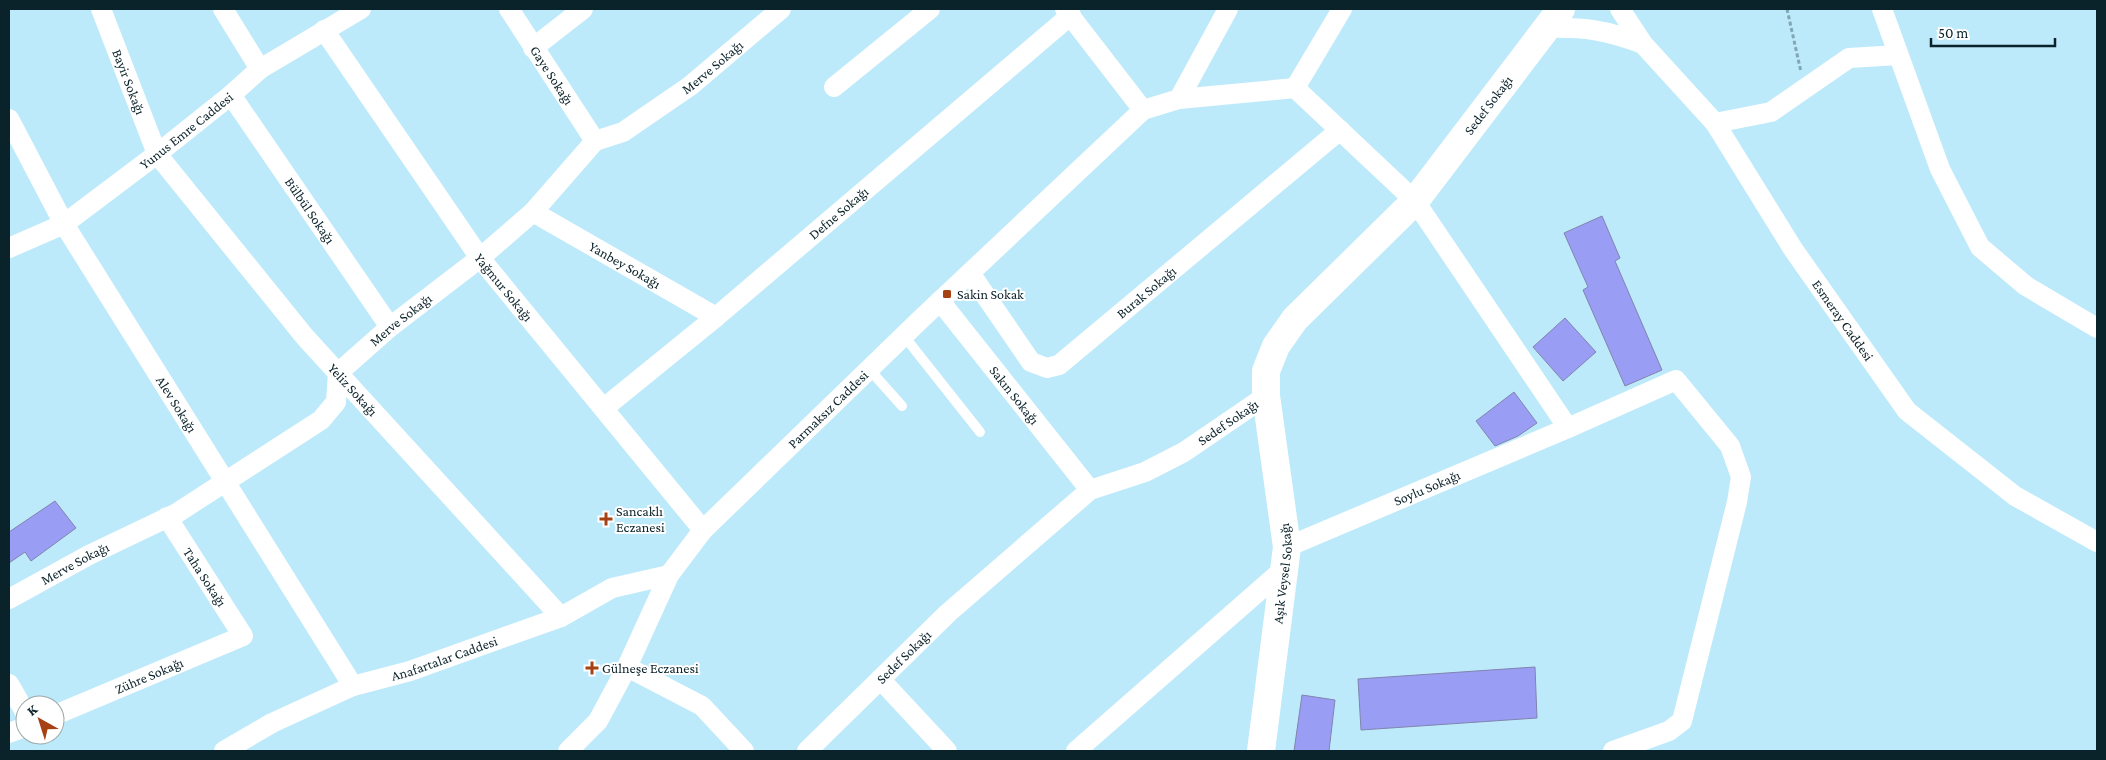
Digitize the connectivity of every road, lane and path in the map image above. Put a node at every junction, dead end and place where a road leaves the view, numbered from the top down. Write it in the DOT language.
graph roads {
  1 [pos="101,9"];
  2 [pos="223,9"];
  3 [pos="361,9"];
  4 [pos="509,9"];
  5 [pos="583,9"];
  6 [pos="781,9"];
  7 [pos="930,9"];
  8 [pos="1228,9"];
  9 [pos="1342,9"];
  10 [pos="1620,9"];
  11 [pos="1787,9"];
  12 [pos="1882,9"];
  13 [pos="1068,12"];
  14 [pos="1554,18"];
  15 [pos="324,30"];
  16 [pos="1643,44"];
  17 [pos="533,48"];
  18 [pos="1898,55"];
  19 [pos="260,68"];
  20 [pos="834,87"];
  21 [pos="1295,88"];
  22 [pos="1804,88"];
  23 [pos="231,95"];
  24 [pos="1179,99"];
  25 [pos="1143,110"];
  26 [pos="9,119"];
  27 [pos="1715,123"];
  28 [pos="1340,130"];
  29 [pos="595,141"];
  30 [pos="157,154"];
  31 [pos="1415,201"];
  32 [pos="533,212"];
  33 [pos="64,224"];
  34 [pos="9,248"];
  35 [pos="480,258"];
  36 [pos="970,273"];
  37 [pos="940,301"];
  38 [pos="716,317"];
  39 [pos="390,327"];
  40 [pos="2097,328"];
  41 [pos="904,336"];
  42 [pos="869,369"];
  43 [pos="338,373"];
  44 [pos="1266,396"];
  45 [pos="902,406"];
  46 [pos="604,408"];
  47 [pos="1568,428"];
  48 [pos="980,432"];
  49 [pos="226,481"];
  50 [pos="1090,490"];
  51 [pos="167,517"];
  52 [pos="703,530"];
  53 [pos="2097,542"];
  54 [pos="1286,558"];
  55 [pos="669,576"];
  56 [pos="9,599"];
  57 [pos="561,618"];
  58 [pos="243,636"];
  59 [pos="627,668"];
  60 [pos="880,678"];
  61 [pos="9,684"];
  62 [pos="353,686"];
  63 [pos="15,695"];
  64 [pos="65,711"];
  65 [pos="246,746"];
  66 [pos="224,751"];
  67 [pos="568,751"];
  68 [pos="744,751"];
  69 [pos="807,751"];
  70 [pos="947,751"];
  71 [pos="1076,751"];
  72 [pos="1261,751"];
  73 [pos="1613,751"];
  1 -- 30 [label="street, Bayir Sokağı"];
  2 -- 19 [label="street"];
  3 -- 15 [label="street, Yunus Emre Caddesi"];
  4 -- 17 [label="street, Gaye Sokağı"];
  5 -- 17 [label="street"];
  6 -- 29 [label="street, Merve Sokağı"];
  7 -- 20 [label="street"];
  8 -- 24 [label="street"];
  9 -- 21 [label="street"];
  10 -- 16 [label="street, Esmeray Caddesi"];
  11 -- 22 [label="path"];
  12 -- 18 [label="street"];
  13 -- 25 [label="street"];
  13 -- 38 [label="street, Defne Sokağı"];
  14 -- 16 [label="street, Esmeray Caddesi"];
  14 -- 31 [label="street, Sedef Sokağı"];
  15 -- 19 [label="street, Yunus Emre Caddesi"];
  15 -- 35 [label="street, Yağmur Sokağı"];
  16 -- 27 [label="street, Esmeray Caddesi"];
  17 -- 29 [label="street, Gaye Sokağı"];
  18 -- 22 [label="street"];
  18 -- 40 [label="street"];
  19 -- 23 [label="street, Yunus Emre Caddesi"];
  21 -- 24 [label="street"];
  21 -- 28 [label="street"];
  22 -- 27 [label="street"];
  23 -- 30 [label="street, Yunus Emre Caddesi"];
  23 -- 39 [label="street, Bülbül Sokağı"];
  24 -- 25 [label="street"];
  25 -- 36 [label="street, Parmaksız Caddesi"];
  26 -- 33 [label="street, Alev Sokağı"];
  27 -- 53 [label="street, Esmeray Caddesi"];
  28 -- 31 [label="street"];
  28 -- 36 [label="street, Burak Sokağı"];
  29 -- 32 [label="street, Merve Sokağı"];
  30 -- 33 [label="street, Yunus Emre Caddesi"];
  30 -- 43 [label="street, Yeliz Sokağı"];
  31 -- 44 [label="street, Sedef Sokağı"];
  31 -- 47 [label="street"];
  32 -- 35 [label="street, Merve Sokağı"];
  32 -- 38 [label="street, Yanbey Sokağı"];
  33 -- 34 [label="street, Yunus Emre Caddesi"];
  33 -- 49 [label="street, Alev Sokağı"];
  35 -- 39 [label="street, Merve Sokağı"];
  35 -- 46 [label="street, Yağmur Sokağı"];
  36 -- 37 [label="street, Parmaksız Caddesi"];
  37 -- 41 [label="street, Parmaksız Caddesi"];
  37 -- 50 [label="street, Sakın Sokağı"];
  38 -- 46 [label="street, Defne Sokağı"];
  39 -- 43 [label="street, Merve Sokağı"];
  41 -- 42 [label="street, Parmaksız Caddesi"];
  41 -- 48 [label="lane"];
  42 -- 45 [label="lane"];
  42 -- 52 [label="street, Parmaksız Caddesi"];
  43 -- 49 [label="street, Merve Sokağı"];
  43 -- 57 [label="street, Yeliz Sokağı"];
  44 -- 50 [label="street, Sedef Sokağı"];
  44 -- 54 [label="street, Aşık Veysel Sokağı"];
  46 -- 52 [label="street, Yağmur Sokağı"];
  47 -- 54 [label="street, Soylu Sokağı"];
  47 -- 73 [label="street, Soylu Sokağı"];
  49 -- 51 [label="street, Merve Sokağı"];
  49 -- 62 [label="street, Alev Sokağı"];
  50 -- 60 [label="street, Sedef Sokağı"];
  51 -- 56 [label="street, Merve Sokağı"];
  51 -- 58 [label="street, Taha Sokağı"];
  52 -- 55 [label="street, Parmaksız Caddesi"];
  54 -- 71 [label="street, Soylu Sokağı"];
  54 -- 72 [label="street, Aşık Veysel Sokağı"];
  55 -- 57 [label="street, Anafartalar Caddesi"];
  55 -- 59 [label="street, Parmaksız Caddesi"];
  57 -- 62 [label="street, Anafartalar Caddesi"];
  58 -- 64 [label="street, Zühre Sokağı"];
  59 -- 67 [label="street, Parmaksız Caddesi"];
  59 -- 68 [label="street"];
  60 -- 69 [label="street, Sedef Sokağı"];
  60 -- 70 [label="street"];
  61 -- 63 [label="street"];
  62 -- 65 [label="street, Anafartalar Caddesi"];
  65 -- 66 [label="street, Anafartalar Caddesi"];
}
